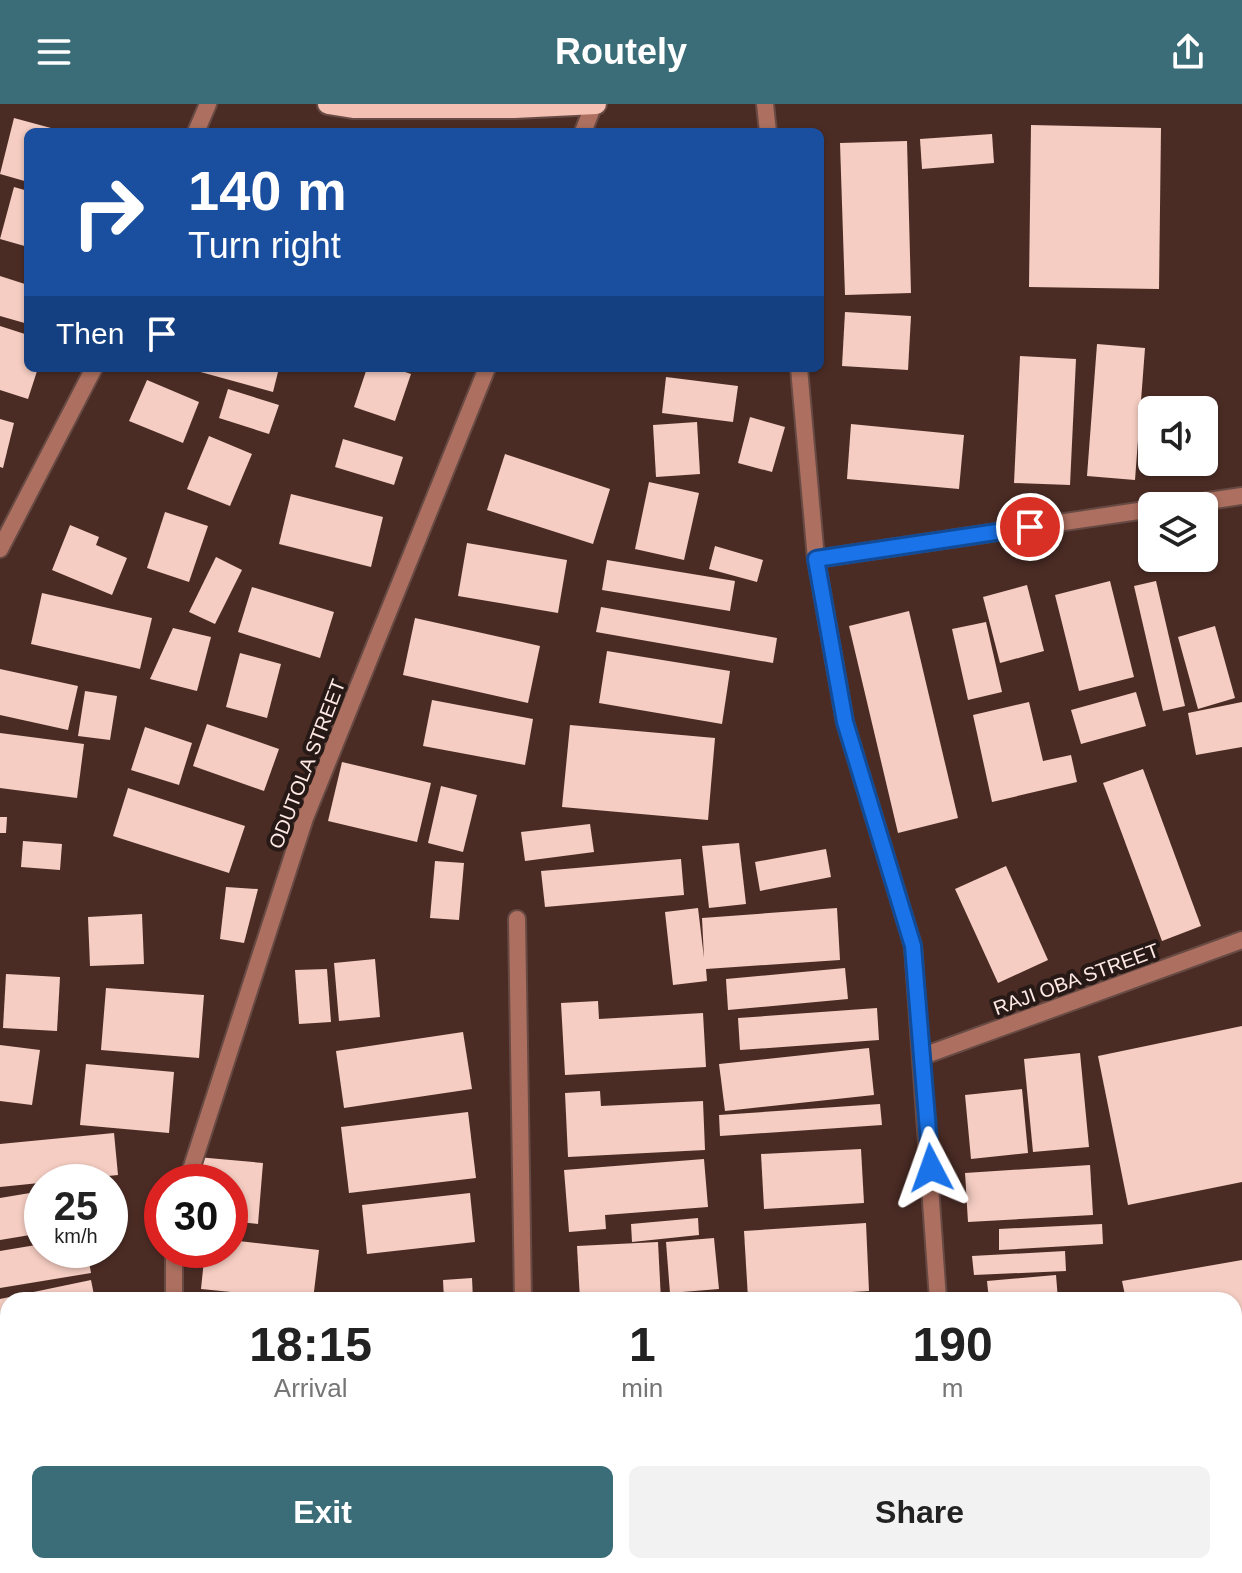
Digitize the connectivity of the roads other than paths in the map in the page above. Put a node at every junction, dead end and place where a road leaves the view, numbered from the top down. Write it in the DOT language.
graph roads {
  1 [pos="208,104"];
  2 [pos="328,104"];
  3 [pos="595,104"];
  4 [pos="765,104"];
  5 [pos="198,128"];
  6 [pos="585,128"];
  7 [pos="768,128"];
  8 [pos="92,372"];
  9 [pos="485,372"];
  10 [pos="799,372"];
  11 [pos="1242,496"];
  12 [pos="1218,500"];
  13 [pos="1138,511"];
  14 [pos="0,549"];
  15 [pos="816,559"];
  16 [pos="517,919"];
  17 [pos="1242,940"];
  18 [pos="923,1056"];
  19 [pos="193,1164"];
  20 [pos="174,1268"];
  21 [pos="174,1292"];
  22 [pos="523,1292"];
  23 [pos="938,1292"];
  1 -- 5 [label="street"];
  2 -- 3 [label="main road"];
  3 -- 6 [label="street"];
  4 -- 7 [label="street"];
  8 -- 14 [label="street"];
  9 -- 19 [label="street, ODUTOLA STREET"];
  10 -- 15 [label="street"];
  11 -- 12 [label="street"];
  13 -- 15 [label="street"];
  15 -- 18 [label="street"];
  16 -- 22 [label="street"];
  17 -- 18 [label="street, RAJI OBA STREET"];
  18 -- 23 [label="street"];
  20 -- 21 [label="street"];
}
